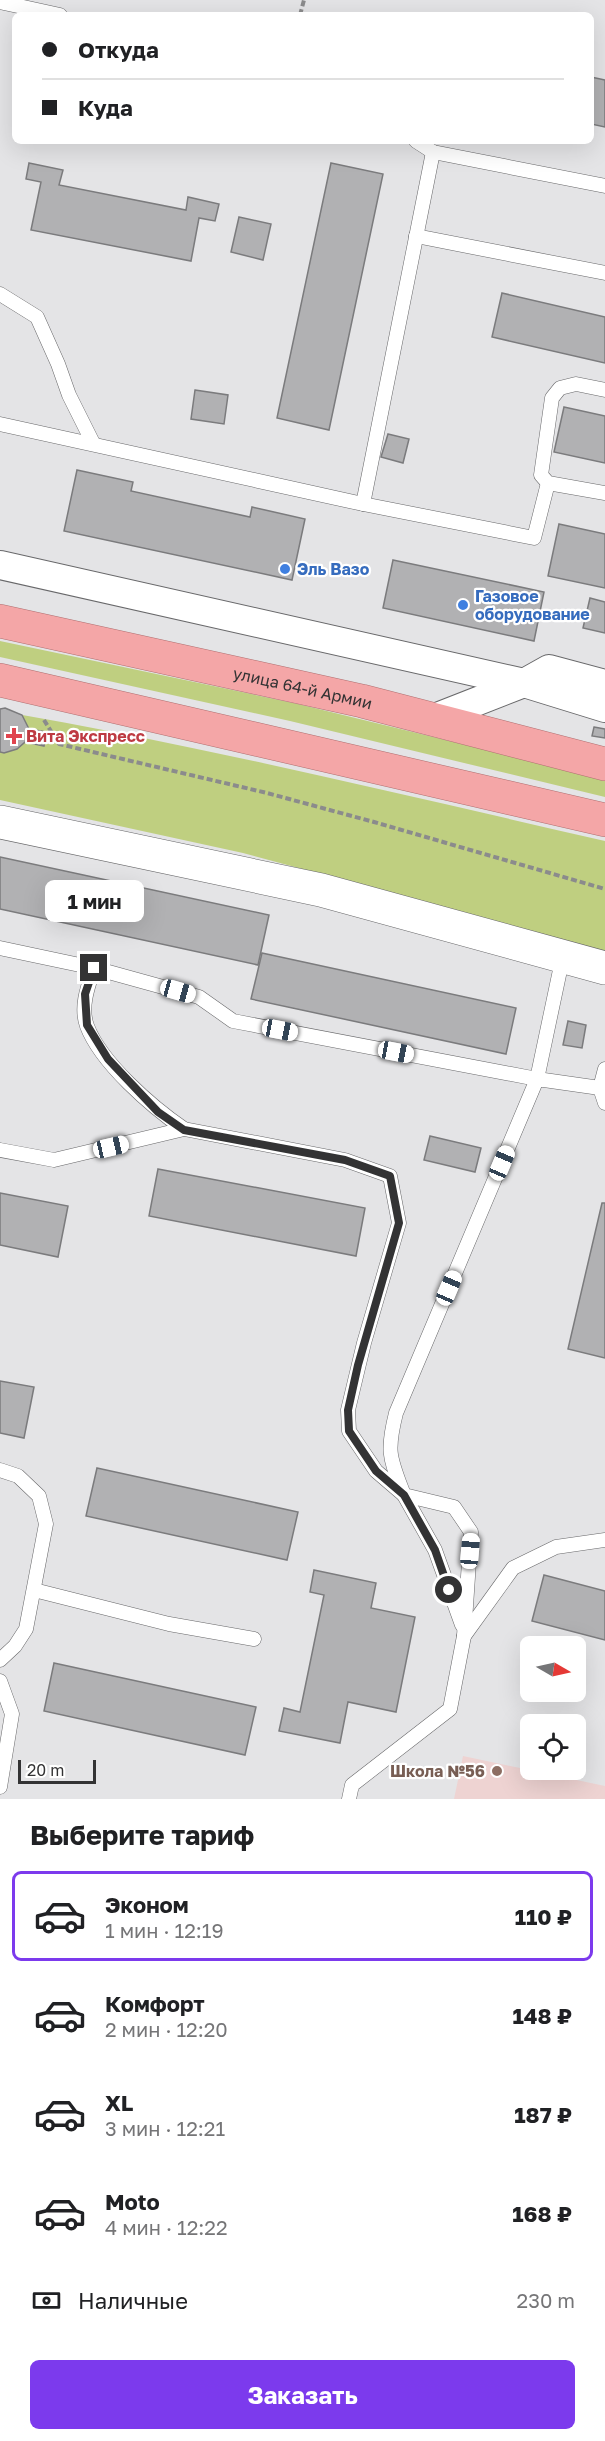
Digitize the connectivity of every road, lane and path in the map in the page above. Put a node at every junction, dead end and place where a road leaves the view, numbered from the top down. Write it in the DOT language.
graph roads {
  1 [pos="0,2"];
  2 [pos="46,12"];
  3 [pos="421,144"];
  4 [pos="433,152"];
  5 [pos="605,186"];
  6 [pos="416,236"];
  7 [pos="605,273"];
  8 [pos="0,294"];
  9 [pos="605,390"];
  10 [pos="0,424"];
  11 [pos="93,443"];
  12 [pos="548,483"];
  13 [pos="605,493"];
  14 [pos="363,504"];
  15 [pos="0,565"];
  16 [pos="0,621"];
  17 [pos="0,680"];
  18 [pos="524,683"];
  19 [pos="605,684"];
  20 [pos="605,708"];
  21 [pos="42,717"];
  22 [pos="432,719"];
  23 [pos="605,764"];
  24 [pos="605,820"];
  25 [pos="0,822"];
  26 [pos="605,889"];
  27 [pos="0,948"];
  28 [pos="563,955"];
  29 [pos="94,968"];
  30 [pos="605,968"];
  31 [pos="605,1069"];
  32 [pos="537,1079"];
  33 [pos="600,1088"];
  34 [pos="605,1103"];
  35 [pos="184,1130"];
  36 [pos="0,1150"];
  37 [pos="0,1470"];
  38 [pos="404,1495"];
  39 [pos="605,1540"];
  40 [pos="34,1590"];
  41 [pos="464,1633"];
  42 [pos="254,1639"];
  43 [pos="0,1660"];
  44 [pos="0,1681"];
  45 [pos="0,1787"];
  46 [pos="349,1799"];
  1 -- 2 [label="lane"];
  3 -- 4 [label="lane"];
  4 -- 5 [label="lane"];
  4 -- 6 [label="lane"];
  6 -- 7 [label="lane"];
  6 -- 14 [label="lane"];
  8 -- 11 [label="lane"];
  9 -- 12 [label="lane"];
  10 -- 11 [label="lane"];
  11 -- 14 [label="lane"];
  12 -- 13 [label="lane"];
  12 -- 14 [label="lane"];
  15 -- 18 [label="street"];
  16 -- 22 [label="highway, улица 64-й Армии"];
  17 -- 24 [label="highway"];
  18 -- 19 [label="street"];
  18 -- 20 [label="street"];
  18 -- 22 [label="street"];
  21 -- 26 [label="path"];
  22 -- 23 [label="highway, улица 64-й Армии"];
  25 -- 28 [label="street"];
  27 -- 29 [label="lane"];
  28 -- 30 [label="street"];
  28 -- 32 [label="lane"];
  29 -- 32 [label="lane"];
  29 -- 35 [label="lane"];
  31 -- 33 [label="lane"];
  32 -- 33 [label="lane"];
  32 -- 38 [label="lane"];
  33 -- 34 [label="lane"];
  35 -- 36 [label="lane"];
  35 -- 38 [label="lane"];
  37 -- 40 [label="lane"];
  38 -- 41 [label="lane"];
  38 -- 41 [label="lane"];
  39 -- 41 [label="lane"];
  40 -- 42 [label="lane"];
  40 -- 43 [label="lane"];
  41 -- 46 [label="lane"];
  44 -- 45 [label="lane"];
}
